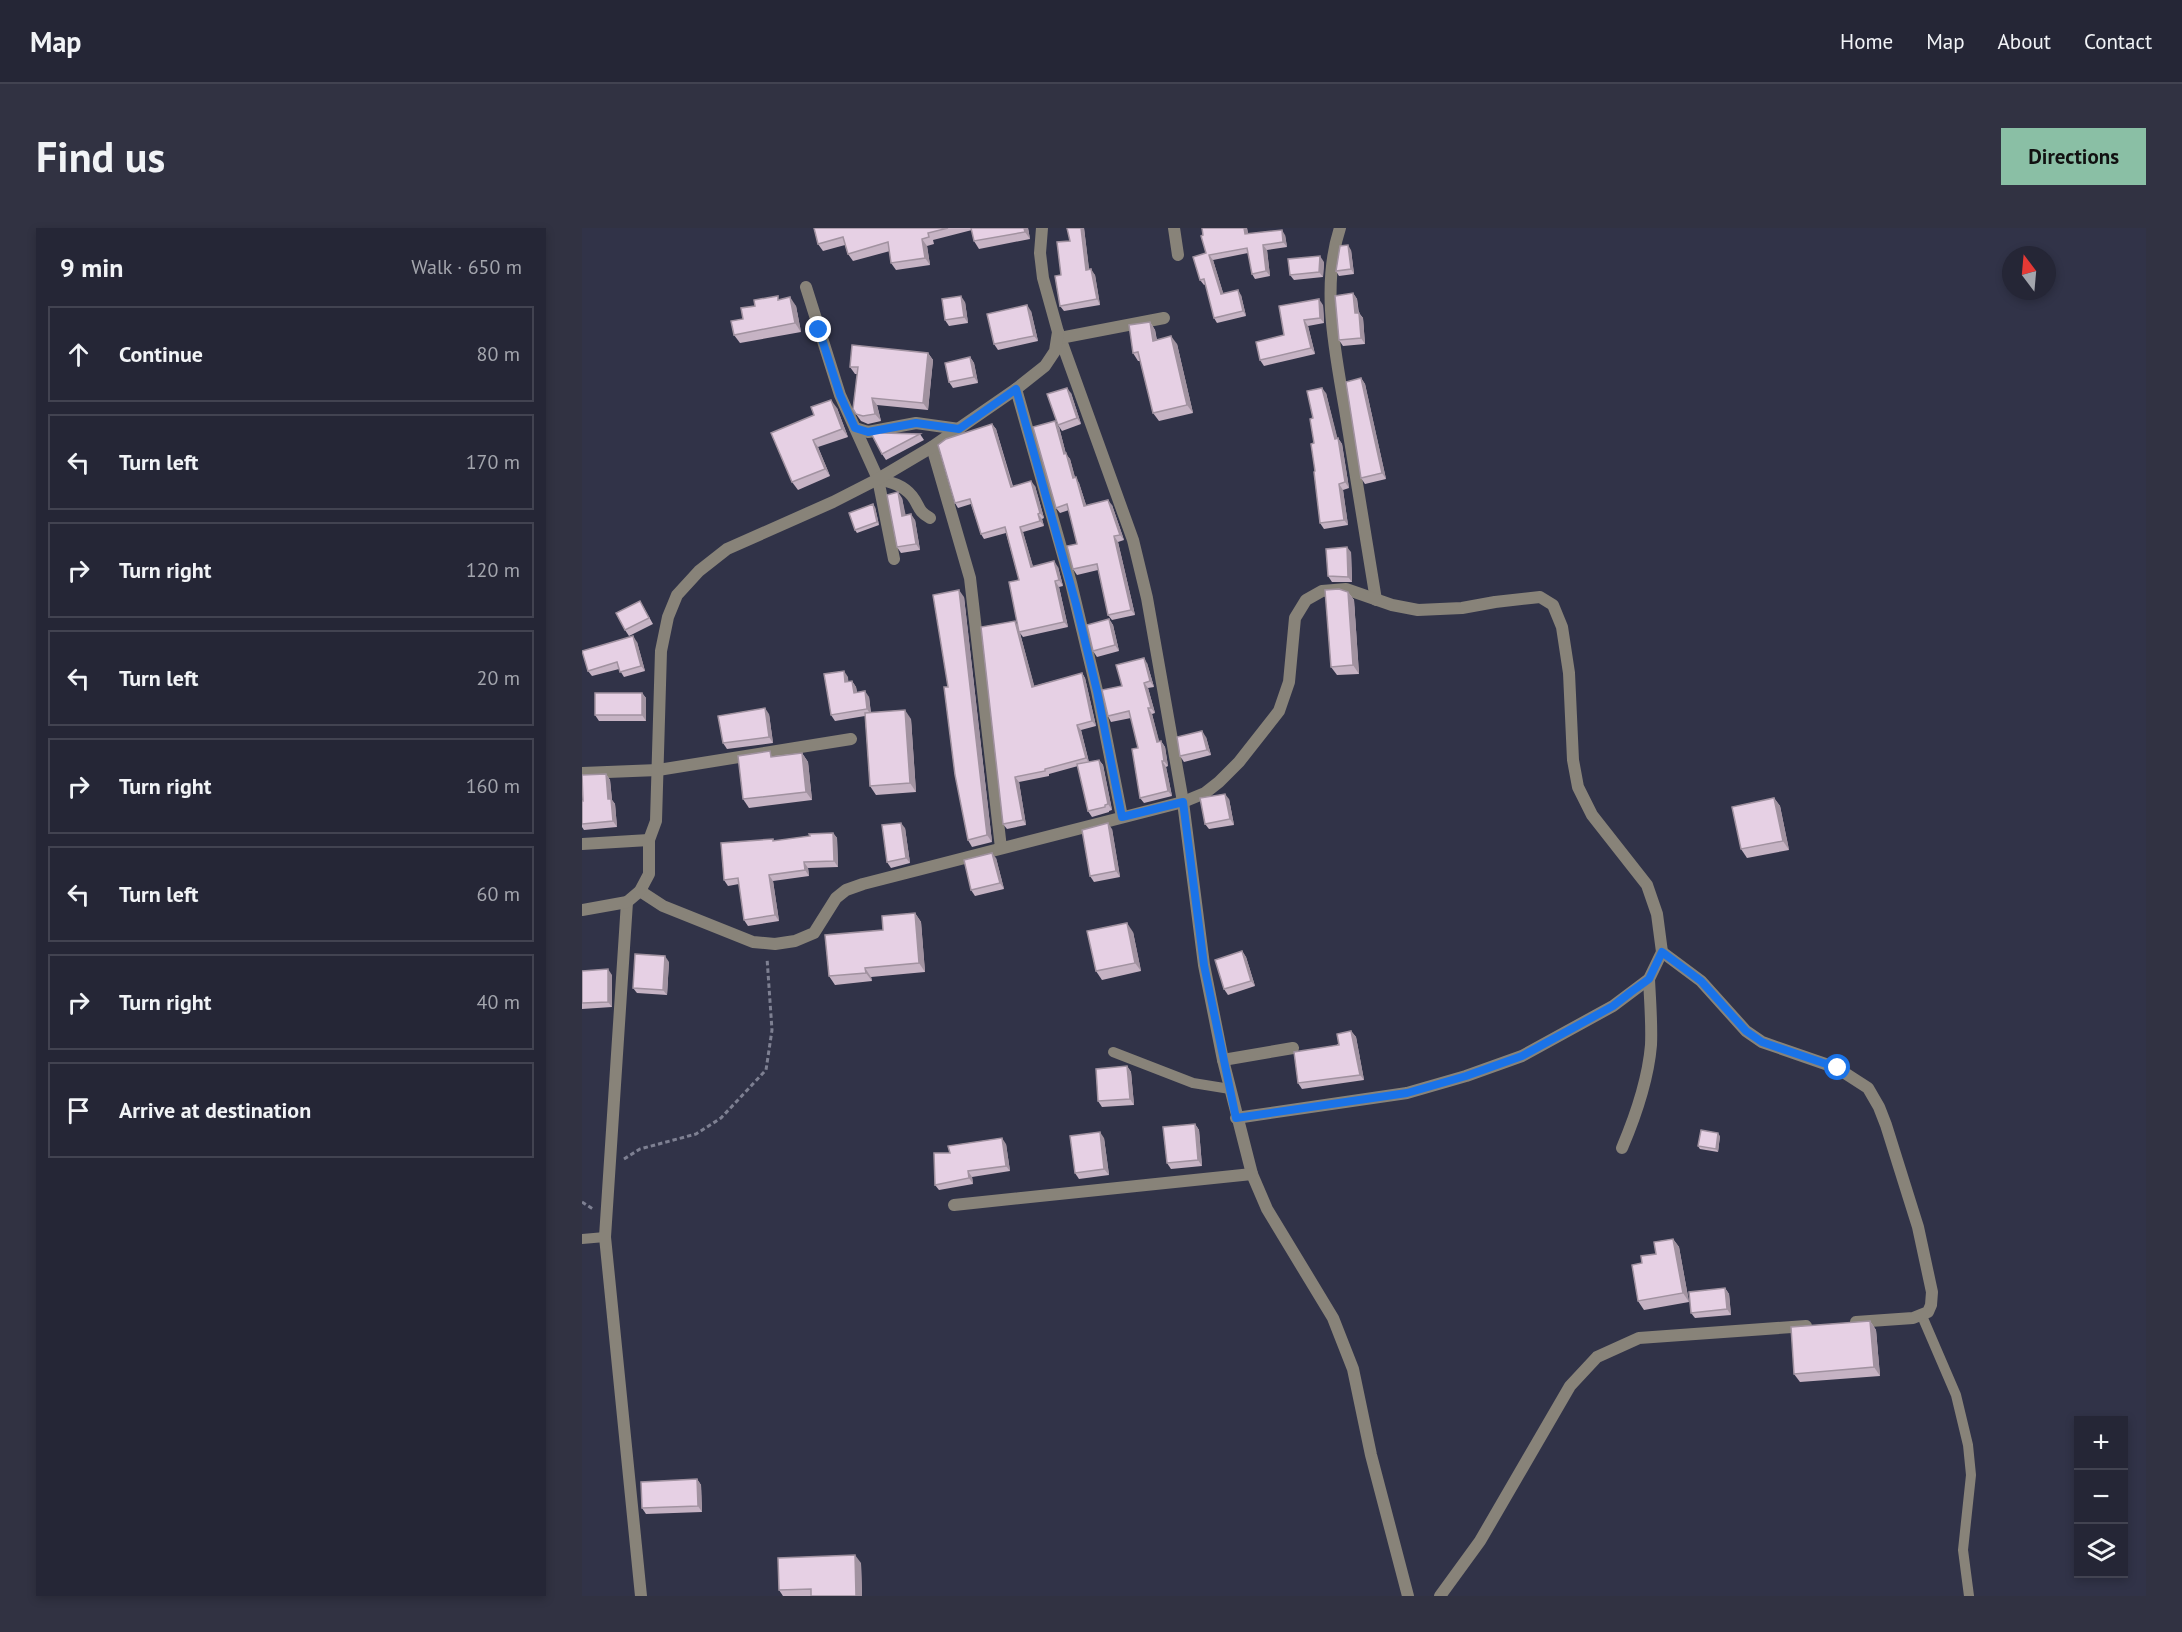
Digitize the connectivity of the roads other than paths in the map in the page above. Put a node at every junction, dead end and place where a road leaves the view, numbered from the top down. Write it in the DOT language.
graph roads {
  1 [pos="1042,228"];
  2 [pos="1174,228"];
  3 [pos="1340,228"];
  4 [pos="1178,255"];
  5 [pos="806,287"];
  6 [pos="1164,318"];
  7 [pos="1059,335"];
  8 [pos="1016,389"];
  9 [pos="855,428"];
  10 [pos="959,429"];
  11 [pos="932,447"];
  12 [pos="878,479"];
  13 [pos="930,518"];
  14 [pos="894,559"];
  15 [pos="1376,600"];
  16 [pos="851,739"];
  17 [pos="658,770"];
  18 [pos="582,773"];
  19 [pos="1183,802"];
  20 [pos="1122,817"];
  21 [pos="649,840"];
  22 [pos="582,844"];
  23 [pos="1001,849"];
  24 [pos="640,891"];
  25 [pos="627,902"];
  26 [pos="582,910"];
  27 [pos="1662,952"];
  28 [pos="1649,979"];
  29 [pos="1293,1048"];
  30 [pos="1113,1052"];
  31 [pos="1223,1060"];
  32 [pos="1230,1089"];
  33 [pos="1236,1118"];
  34 [pos="1622,1148"];
  35 [pos="1252,1174"];
  36 [pos="954,1205"];
  37 [pos="605,1237"];
  38 [pos="582,1239"];
  39 [pos="1922,1316"];
  40 [pos="1842,1323"];
  41 [pos="1818,1325"];
  42 [pos="641,1596"];
  43 [pos="1408,1596"];
  44 [pos="1440,1596"];
  45 [pos="1969,1596"];
  1 -- 7 [label="street"];
  2 -- 4 [label="street"];
  3 -- 15 [label="street"];
  5 -- 9 [label="street"];
  6 -- 7 [label="street"];
  7 -- 8 [label="street"];
  7 -- 19 [label="street"];
  8 -- 10 [label="street"];
  8 -- 20 [label="street"];
  9 -- 10 [label="street"];
  9 -- 12 [label="street"];
  10 -- 11 [label="street"];
  11 -- 12 [label="street"];
  11 -- 23 [label="street"];
  12 -- 13 [label="street"];
  12 -- 14 [label="street"];
  12 -- 17 [label="street"];
  15 -- 19 [label="street"];
  15 -- 27 [label="street"];
  16 -- 17 [label="street"];
  17 -- 18 [label="street"];
  17 -- 21 [label="street"];
  19 -- 20 [label="street"];
  19 -- 31 [label="street"];
  20 -- 23 [label="street"];
  21 -- 22 [label="street"];
  21 -- 24 [label="street"];
  23 -- 24 [label="street"];
  24 -- 25 [label="street"];
  25 -- 26 [label="street"];
  25 -- 37 [label="street"];
  27 -- 28 [label="street"];
  27 -- 39 [label="street"];
  28 -- 33 [label="street"];
  28 -- 34 [label="street"];
  29 -- 31 [label="street"];
  30 -- 32 [label="lane"];
  31 -- 32 [label="street"];
  32 -- 33 [label="street"];
  33 -- 35 [label="street"];
  35 -- 36 [label="street"];
  35 -- 43 [label="street"];
  37 -- 38 [label="lane"];
  37 -- 42 [label="street"];
  39 -- 40 [label="street"];
  39 -- 45 [label="lane"];
  41 -- 44 [label="street"];
}
